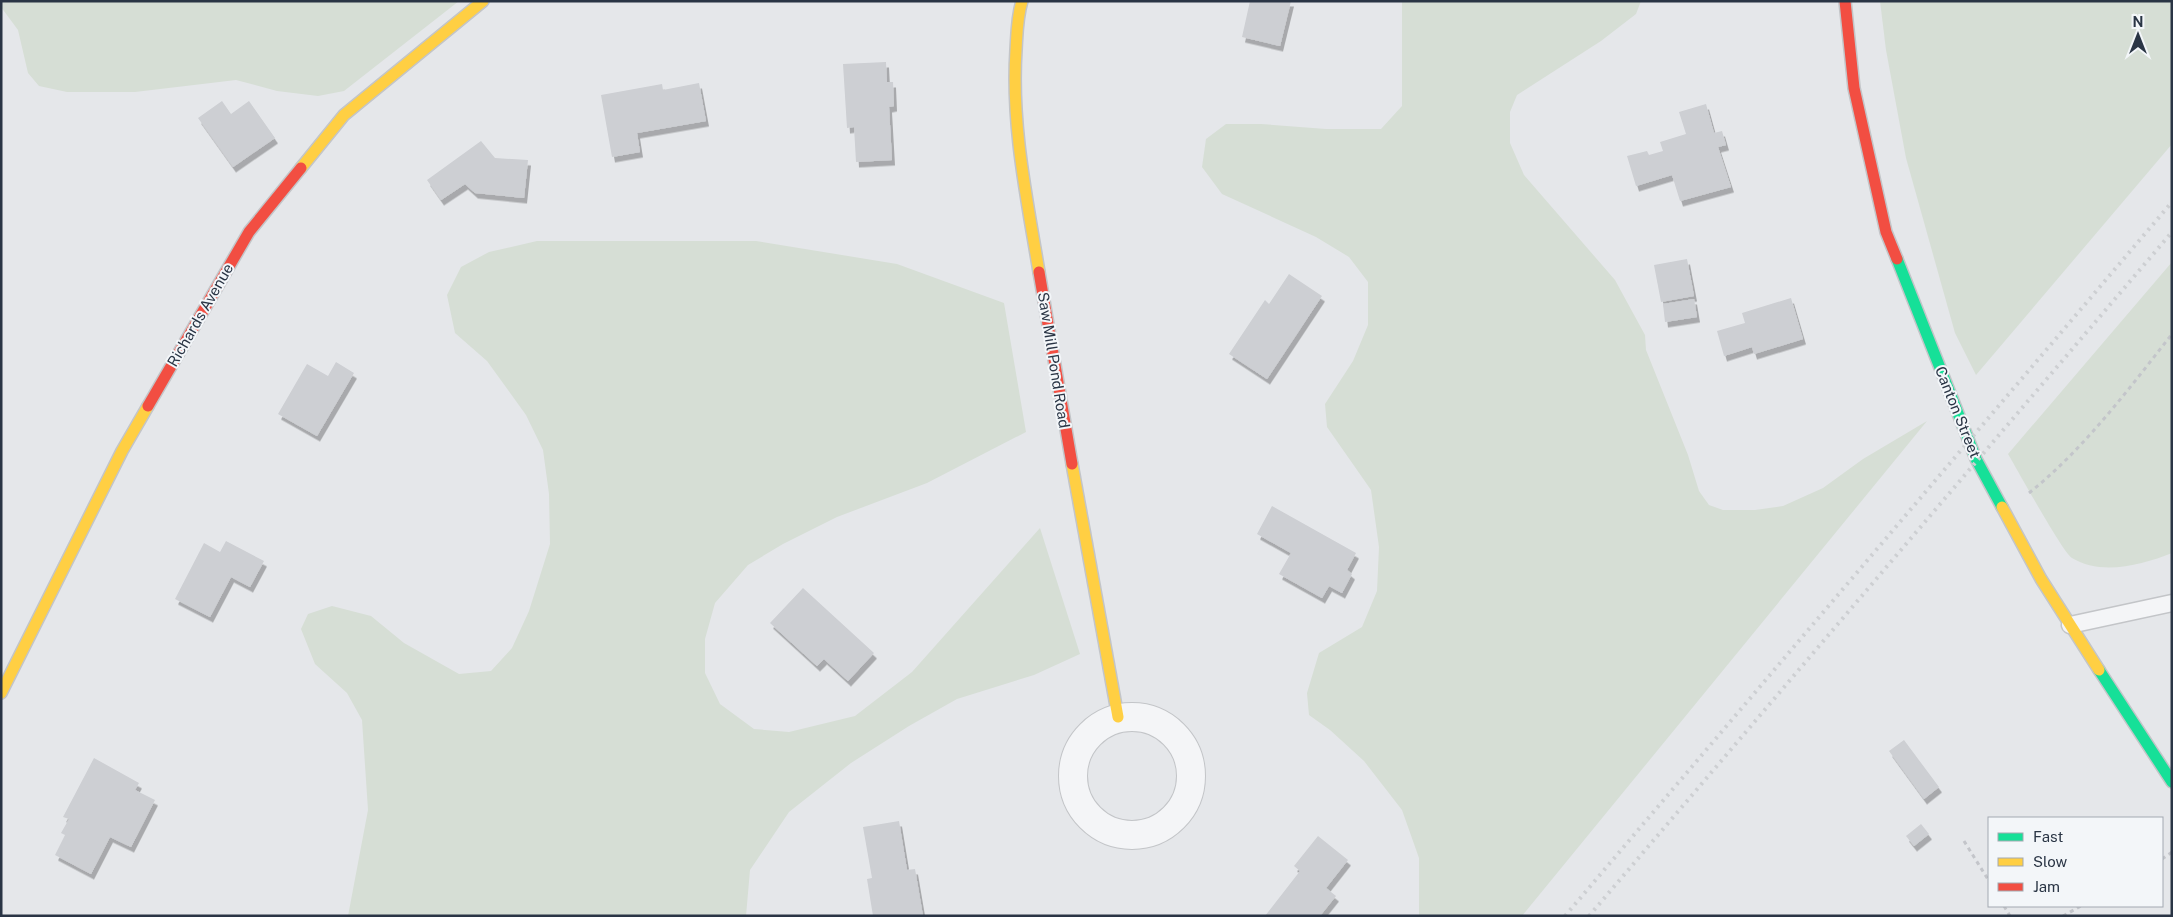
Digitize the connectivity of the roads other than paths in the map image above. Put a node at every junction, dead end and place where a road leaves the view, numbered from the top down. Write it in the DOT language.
graph roads {
  1 [pos="483,1"];
  2 [pos="1022,1"];
  3 [pos="1845,1"];
  4 [pos="2172,603"];
  5 [pos="2070,624"];
  6 [pos="1,693"];
  7 [pos="1118,717"];
  8 [pos="2172,782"];
  1 -- 6 [label="street, Richards Avenue"];
  2 -- 7 [label="street, Saw Mill Pond Road"];
  3 -- 5 [label="street, Canton Street"];
  4 -- 5 [label="lane"];
  5 -- 8 [label="street, Canton Street"];
  7 -- 7 [label="street"];
}
